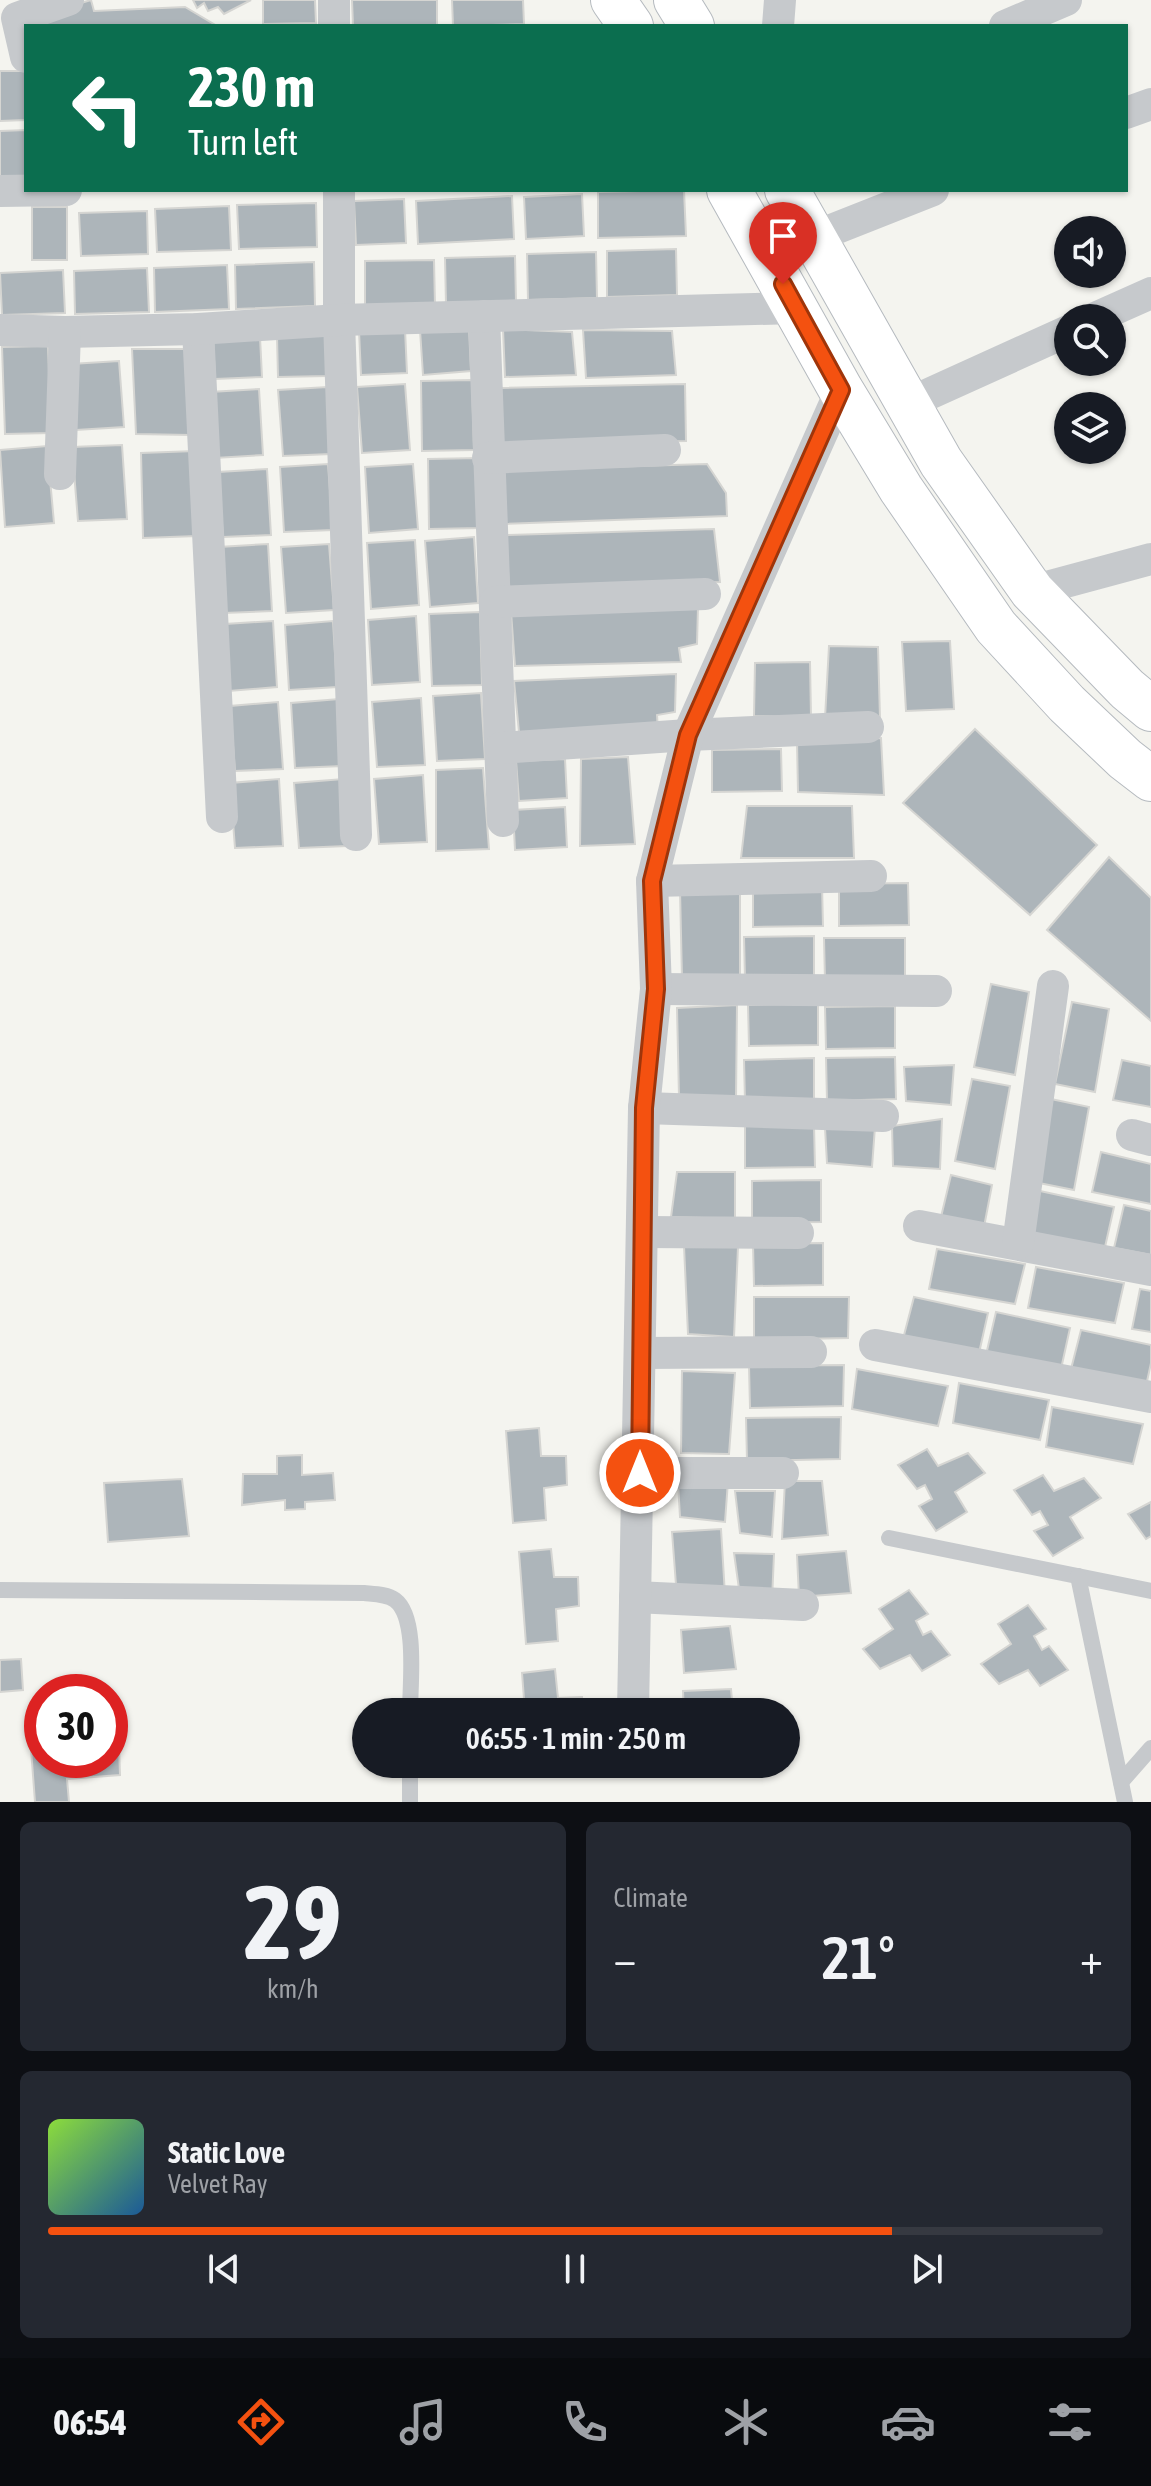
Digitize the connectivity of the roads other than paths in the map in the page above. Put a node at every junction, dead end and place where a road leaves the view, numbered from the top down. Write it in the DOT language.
graph roads {
  1 [pos="68,0"];
  2 [pos="334,0"];
  3 [pos="613,0"];
  4 [pos="676,0"];
  5 [pos="780,0"];
  6 [pos="1066,0"];
  7 [pos="334,24"];
  8 [pos="630,24"];
  9 [pos="691,24"];
  10 [pos="778,24"];
  11 [pos="1010,24"];
  12 [pos="24,48"];
  13 [pos="1151,104"];
  14 [pos="1128,112"];
  15 [pos="0,191"];
  16 [pos="24,191"];
  17 [pos="339,192"];
  18 [pos="730,192"];
  19 [pos="788,192"];
  20 [pos="928,192"];
  21 [pos="814,237"];
  22 [pos="1151,293"];
  23 [pos="1126,304"];
  24 [pos="796,308"];
  25 [pos="484,316"];
  26 [pos="339,320"];
  27 [pos="198,329"];
  28 [pos="0,330"];
  29 [pos="65,332"];
  30 [pos="1054,337"];
  31 [pos="841,390"];
  32 [pos="909,403"];
  33 [pos="665,450"];
  34 [pos="488,458"];
  35 [pos="60,474"];
  36 [pos="1151,559"];
  37 [pos="1032,591"];
  38 [pos="705,594"];
  39 [pos="495,602"];
  40 [pos="1151,709"];
  41 [pos="868,727"];
  42 [pos="688,735"];
  43 [pos="501,748"];
  44 [pos="1151,779"];
  45 [pos="222,817"];
  46 [pos="503,821"];
  47 [pos="356,835"];
  48 [pos="871,876"];
  49 [pos="652,881"];
  50 [pos="1053,986"];
  51 [pos="656,989"];
  52 [pos="936,991"];
  53 [pos="644,1108"];
  54 [pos="883,1116"];
  55 [pos="919,1226"];
  56 [pos="642,1232"];
  57 [pos="798,1233"];
  58 [pos="1018,1244"];
  59 [pos="1151,1270"];
  60 [pos="875,1345"];
  61 [pos="811,1352"];
  62 [pos="640,1353"];
  63 [pos="1151,1397"];
  64 [pos="640,1473"];
  65 [pos="783,1473"];
  66 [pos="889,1538"];
  67 [pos="1078,1576"];
  68 [pos="0,1590"];
  69 [pos="1151,1591"];
  70 [pos="635,1597"];
  71 [pos="803,1605"];
  72 [pos="410,1698"];
  73 [pos="633,1698"];
  74 [pos="1151,1748"];
  75 [pos="410,1778"];
  76 [pos="1121,1782"];
  77 [pos="410,1802"];
  78 [pos="1125,1802"];
  1 -- 12 [label="street"];
  2 -- 7 [label="street"];
  3 -- 8 [label="main road"];
  4 -- 9 [label="main road"];
  5 -- 10 [label="street"];
  6 -- 11 [label="street"];
  13 -- 14 [label="street"];
  15 -- 16 [label="street"];
  17 -- 26 [label="street"];
  18 -- 24 [label="main road"];
  19 -- 21 [label="main road"];
  20 -- 21 [label="street"];
  21 -- 32 [label="main road"];
  22 -- 23 [label="street"];
  24 -- 25 [label="street"];
  24 -- 31 [label="main road"];
  25 -- 26 [label="street"];
  25 -- 34 [label="street"];
  26 -- 27 [label="street"];
  26 -- 47 [label="street"];
  27 -- 29 [label="street"];
  27 -- 45 [label="street"];
  28 -- 29 [label="street"];
  29 -- 35 [label="street"];
  30 -- 32 [label="street"];
  31 -- 42 [label="street"];
  31 -- 44 [label="main road"];
  32 -- 37 [label="main road"];
  33 -- 34 [label="street"];
  34 -- 39 [label="street"];
  36 -- 37 [label="street"];
  37 -- 40 [label="main road"];
  38 -- 39 [label="street"];
  39 -- 43 [label="street"];
  41 -- 42 [label="street"];
  42 -- 43 [label="street"];
  42 -- 49 [label="street"];
  43 -- 46 [label="street"];
  48 -- 49 [label="street"];
  49 -- 51 [label="street"];
  50 -- 58 [label="street"];
  51 -- 52 [label="street"];
  51 -- 53 [label="street"];
  53 -- 54 [label="street"];
  53 -- 56 [label="street"];
  55 -- 58 [label="street"];
  56 -- 57 [label="street"];
  56 -- 62 [label="street"];
  58 -- 59 [label="street"];
  60 -- 63 [label="street"];
  61 -- 62 [label="street"];
  62 -- 64 [label="street"];
  64 -- 65 [label="street"];
  64 -- 70 [label="street"];
  66 -- 67 [label="lane"];
  67 -- 69 [label="lane"];
  67 -- 76 [label="lane"];
  68 -- 72 [label="lane"];
  70 -- 71 [label="street"];
  70 -- 73 [label="street"];
  74 -- 76 [label="lane"];
  75 -- 77 [label="lane"];
  76 -- 78 [label="lane"];
}
